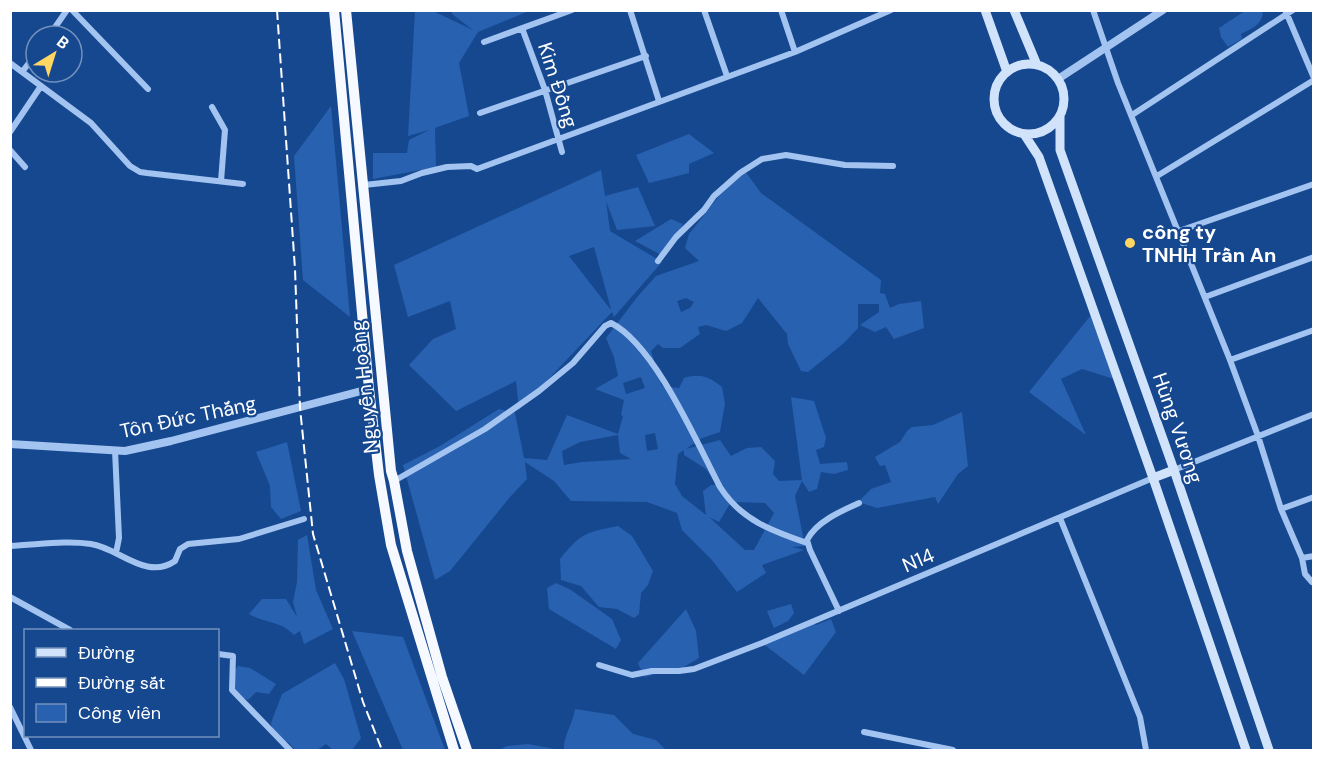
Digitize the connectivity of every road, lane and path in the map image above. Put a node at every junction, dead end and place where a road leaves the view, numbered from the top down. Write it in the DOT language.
graph roads {
  1 [pos="67,10"];
  2 [pos="72,10"];
  3 [pos="334,10"];
  4 [pos="346,10"];
  5 [pos="572,10"];
  6 [pos="630,10"];
  7 [pos="704,10"];
  8 [pos="781,10"];
  9 [pos="891,10"];
  10 [pos="985,10"];
  11 [pos="1014,10"];
  12 [pos="1092,10"];
  13 [pos="1163,10"];
  14 [pos="1289,12"];
  15 [pos="57,24"];
  16 [pos="522,28"];
  17 [pos="484,42"];
  18 [pos="1105,48"];
  19 [pos="795,52"];
  20 [pos="646,56"];
  21 [pos="10,63"];
  22 [pos="1037,65"];
  23 [pos="24,69"];
  24 [pos="22,72"];
  25 [pos="1006,72"];
  26 [pos="727,76"];
  27 [pos="1058,79"];
  28 [pos="1314,79"];
  29 [pos="40,86"];
  30 [pos="148,89"];
  31 [pos="545,90"];
  32 [pos="659,101"];
  33 [pos="212,107"];
  34 [pos="480,113"];
  35 [pos="1132,115"];
  36 [pos="1060,116"];
  37 [pos="10,132"];
  38 [pos="1024,134"];
  39 [pos="558,138"];
  40 [pos="10,150"];
  41 [pos="562,152"];
  42 [pos="893,166"];
  43 [pos="25,167"];
  44 [pos="1157,176"];
  45 [pos="221,182"];
  46 [pos="243,184"];
  47 [pos="1314,184"];
  48 [pos="364,185"];
  49 [pos="1179,231"];
  50 [pos="1314,257"];
  51 [pos="658,261"];
  52 [pos="1205,297"];
  53 [pos="1314,330"];
  54 [pos="1230,360"];
  55 [pos="369,389"];
  56 [pos="1314,414"];
  57 [pos="1258,436"];
  58 [pos="10,444"];
  59 [pos="115,450"];
  60 [pos="1174,470"];
  61 [pos="1153,478"];
  62 [pos="394,481"];
  63 [pos="1314,497"];
  64 [pos="859,503"];
  65 [pos="1281,509"];
  66 [pos="1060,518"];
  67 [pos="304,519"];
  68 [pos="807,543"];
  69 [pos="10,546"];
  70 [pos="116,553"];
  71 [pos="1314,556"];
  72 [pos="1302,558"];
  73 [pos="1312,582"];
  74 [pos="10,597"];
  75 [pos="839,611"];
  76 [pos="68,629"];
  77 [pos="219,654"];
  78 [pos="598,666"];
  79 [pos="10,707"];
  80 [pos="864,732"];
  81 [pos="24,736"];
  82 [pos="290,750"];
  83 [pos="454,750"];
  84 [pos="467,750"];
  85 [pos="953,750"];
  86 [pos="1146,750"];
  87 [pos="1246,750"];
  88 [pos="1269,750"];
  1 -- 15 [label="street"];
  2 -- 30 [label="street"];
  3 -- 55 [label="highway, Nguyễn Hoàng"];
  4 -- 48 [label="highway, Nguyễn Hoàng"];
  5 -- 16 [label="street"];
  6 -- 20 [label="street"];
  7 -- 26 [label="street"];
  8 -- 19 [label="street"];
  9 -- 19 [label="street"];
  10 -- 25 [label="main road"];
  11 -- 22 [label="main road"];
  12 -- 18 [label="street"];
  13 -- 18 [label="street"];
  14 -- 28 [label="street"];
  14 -- 35 [label="street"];
  16 -- 17 [label="street"];
  16 -- 31 [label="street, Kim Đồng"];
  18 -- 27 [label="street"];
  18 -- 35 [label="street"];
  19 -- 26 [label="street"];
  20 -- 31 [label="street"];
  20 -- 32 [label="street"];
  21 -- 24 [label="street"];
  22 -- 25 [label="main road"];
  22 -- 27 [label="main road"];
  23 -- 24 [label="street"];
  24 -- 29 [label="street"];
  25 -- 38 [label="main road"];
  26 -- 32 [label="street"];
  27 -- 36 [label="main road"];
  28 -- 44 [label="street"];
  29 -- 37 [label="street"];
  29 -- 45 [label="street"];
  31 -- 34 [label="street"];
  31 -- 39 [label="street, Kim Đồng"];
  32 -- 39 [label="street"];
  33 -- 45 [label="street"];
  35 -- 44 [label="street"];
  36 -- 38 [label="main road"];
  36 -- 60 [label="main road, Hùng Vương"];
  38 -- 61 [label="main road, Hùng Vương"];
  39 -- 41 [label="street, Kim Đồng"];
  39 -- 48 [label="street"];
  40 -- 43 [label="street"];
  42 -- 51 [label="street"];
  44 -- 49 [label="street"];
  45 -- 46 [label="street"];
  47 -- 49 [label="street"];
  48 -- 62 [label="highway, Nguyễn Hoàng"];
  49 -- 52 [label="street"];
  50 -- 52 [label="street"];
  52 -- 54 [label="street"];
  53 -- 54 [label="street"];
  54 -- 57 [label="street"];
  55 -- 59 [label="street, Tôn Đức Thắng"];
  55 -- 83 [label="highway, Nguyễn Hoàng"];
  56 -- 57 [label="street"];
  57 -- 60 [label="street"];
  57 -- 65 [label="street"];
  58 -- 59 [label="street, Tôn Đức Thắng"];
  59 -- 70 [label="street"];
  60 -- 61 [label="main road"];
  60 -- 88 [label="main road, Hùng Vương"];
  61 -- 66 [label="street, N14"];
  61 -- 87 [label="main road, Hùng Vương"];
  62 -- 68 [label="street"];
  62 -- 84 [label="highway, Nguyễn Hoàng"];
  63 -- 65 [label="street"];
  64 -- 68 [label="street"];
  65 -- 72 [label="street"];
  66 -- 75 [label="street, N14"];
  66 -- 86 [label="street"];
  67 -- 70 [label="street"];
  68 -- 75 [label="street"];
  69 -- 70 [label="street"];
  71 -- 72 [label="street"];
  72 -- 73 [label="street"];
  74 -- 76 [label="street"];
  75 -- 78 [label="street, N14"];
  77 -- 82 [label="street"];
  79 -- 81 [label="street"];
  80 -- 85 [label="street"];
}
